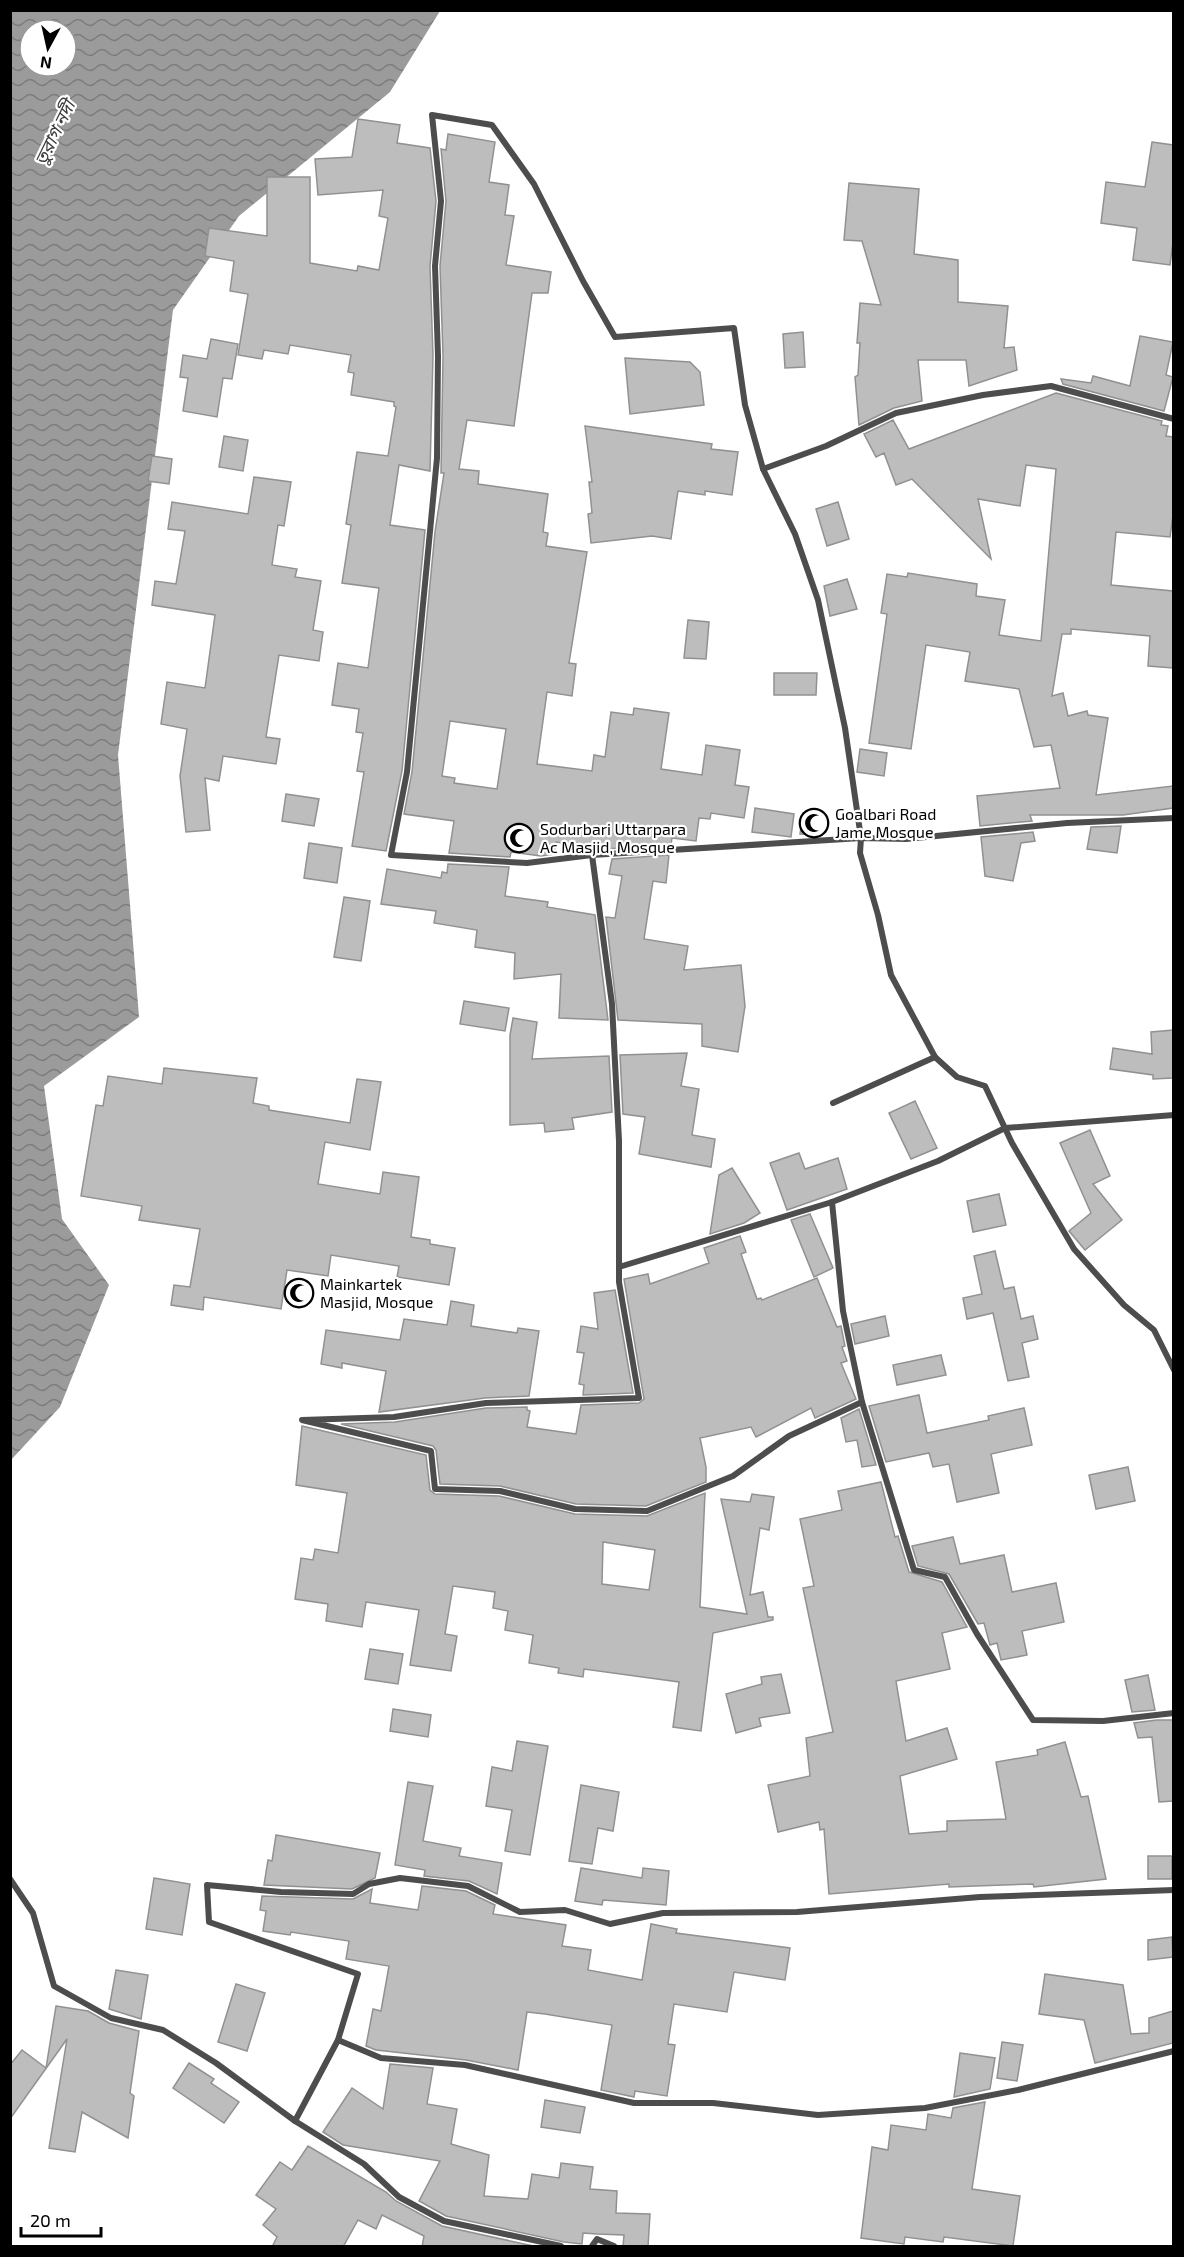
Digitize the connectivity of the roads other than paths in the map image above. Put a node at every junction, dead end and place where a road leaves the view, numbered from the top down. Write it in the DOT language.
graph roads {
  1 [pos="1173,419"];
  2 [pos="763,469"];
  3 [pos="1173,818"];
  4 [pos="861,838"];
  5 [pos="592,855"];
  6 [pos="935,1057"];
  7 [pos="833,1103"];
  8 [pos="1173,1115"];
  9 [pos="1005,1128"];
  10 [pos="832,1202"];
  11 [pos="619,1268"];
  12 [pos="1173,1370"];
  13 [pos="862,1402"];
  14 [pos="1173,1713"];
  15 [pos="10,1878"];
  16 [pos="1173,1890"];
  17 [pos="338,2040"];
  18 [pos="1173,2051"];
  19 [pos="296,2121"];
  20 [pos="561,2247"];
  21 [pos="592,2247"];
  22 [pos="614,2247"];
  1 -- 2 [label="street"];
  2 -- 4 [label="street"];
  2 -- 5 [label="street"];
  3 -- 4 [label="street"];
  4 -- 5 [label="street"];
  4 -- 6 [label="street"];
  5 -- 11 [label="street"];
  6 -- 7 [label="street"];
  6 -- 9 [label="street"];
  8 -- 9 [label="street"];
  9 -- 10 [label="street"];
  9 -- 12 [label="street"];
  10 -- 11 [label="street"];
  10 -- 13 [label="street"];
  11 -- 13 [label="street"];
  13 -- 14 [label="street"];
  15 -- 19 [label="street"];
  16 -- 17 [label="street"];
  17 -- 18 [label="street"];
  17 -- 19 [label="street"];
  19 -- 20 [label="street"];
  21 -- 22 [label="street"];
}
